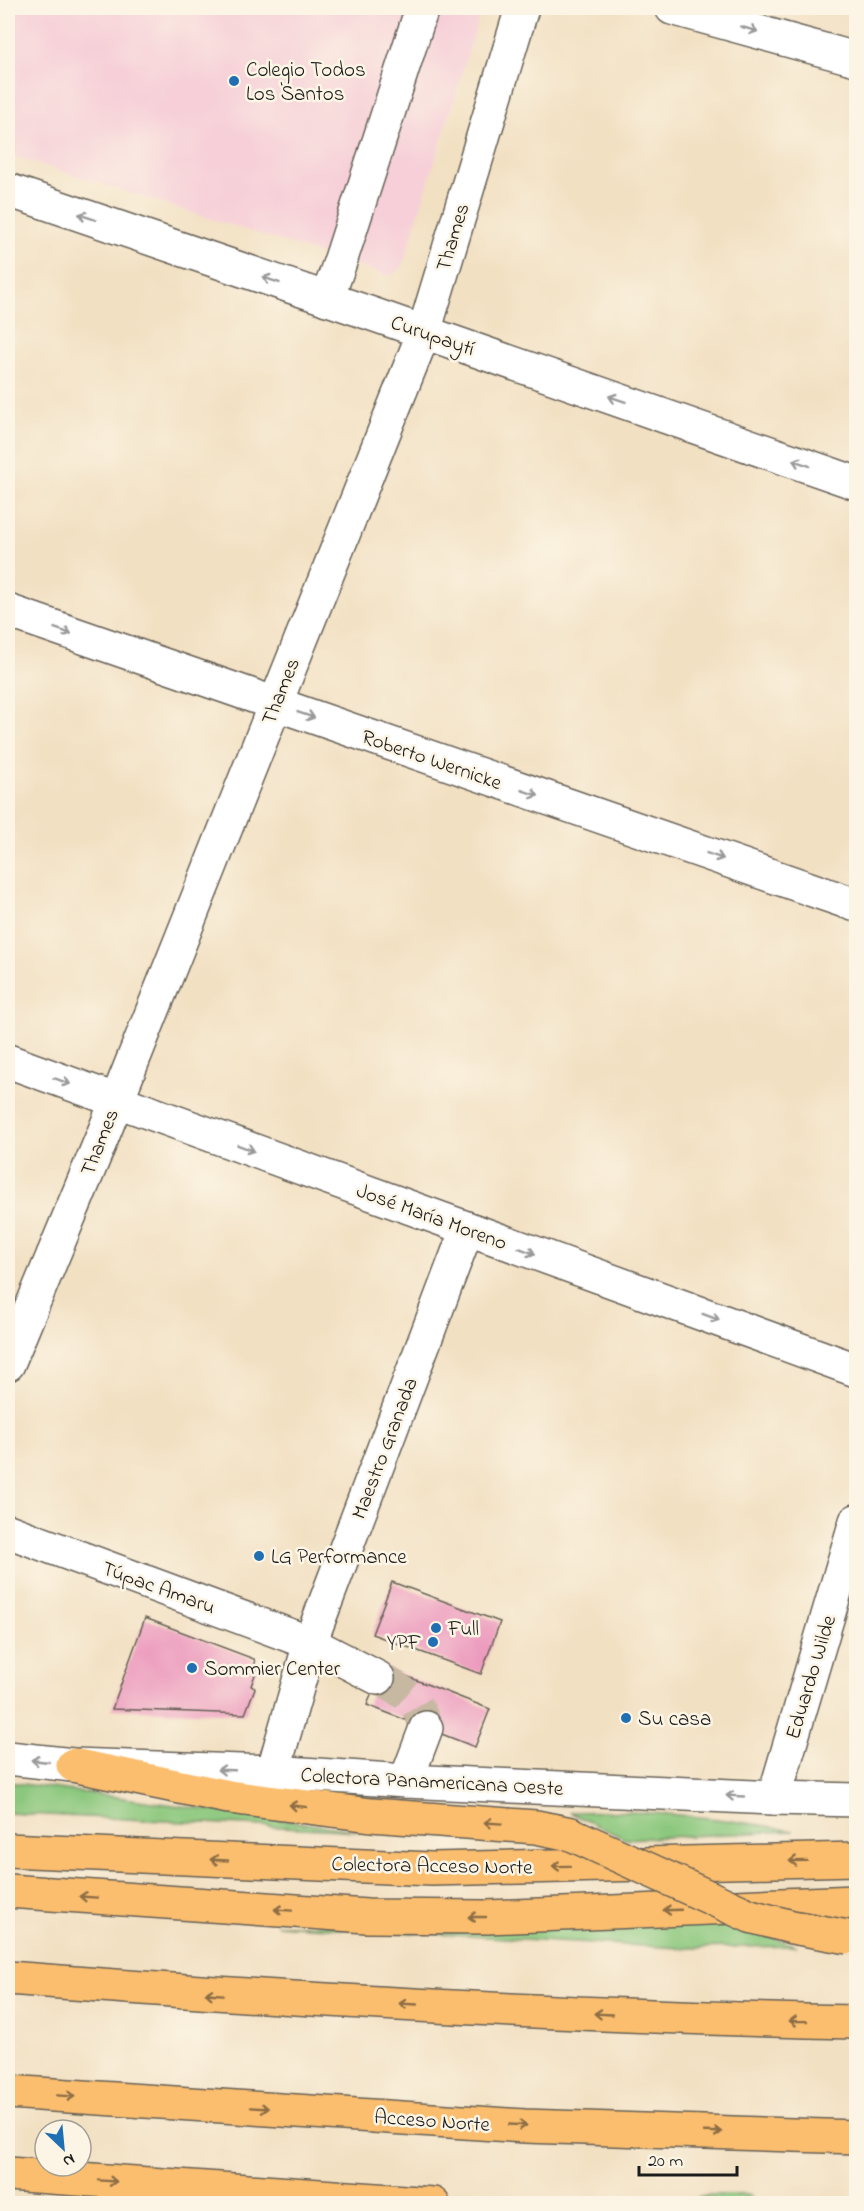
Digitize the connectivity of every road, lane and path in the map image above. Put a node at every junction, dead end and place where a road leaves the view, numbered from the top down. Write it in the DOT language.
graph roads {
  1 [pos="422,8"];
  2 [pos="522,8"];
  3 [pos="672,8"];
  4 [pos="856,59"];
  5 [pos="8,190"];
  6 [pos="327,299"];
  7 [pos="424,332"];
  8 [pos="856,483"];
  9 [pos="8,611"];
  10 [pos="275,705"];
  11 [pos="856,905"];
  12 [pos="8,1061"];
  13 [pos="116,1100"];
  14 [pos="467,1229"];
  15 [pos="8,1364"];
  16 [pos="856,1370"];
  17 [pos="856,1521"];
  18 [pos="8,1531"];
  19 [pos="310,1643"];
  20 [pos="378,1678"];
  21 [pos="426,1728"];
  22 [pos="8,1758"];
  23 [pos="73,1765"];
  24 [pos="273,1772"];
  25 [pos="406,1781"];
  26 [pos="774,1798"];
  27 [pos="856,1800"];
  28 [pos="8,1850"];
  29 [pos="856,1859"];
  30 [pos="8,1891"];
  31 [pos="856,1902"];
  32 [pos="852,1938"];
  33 [pos="8,1978"];
  34 [pos="856,2022"];
  35 [pos="8,2092"];
  36 [pos="856,2137"];
  37 [pos="8,2174"];
  38 [pos="433,2204"];
  1 -- 6 [label="street"];
  2 -- 7 [label="street, Thames"];
  3 -- 4 [label="street, one-way"];
  6 -- 5 [label="street, Curupaytí, one-way"];
  6 -- 7 [label="street, Curupaytí"];
  8 -- 7 [label="street, Curupaytí, one-way"];
  7 -- 10 [label="street, Thames"];
  9 -- 10 [label="street, Roberto Wernicke, one-way"];
  10 -- 11 [label="street, Roberto Wernicke, one-way"];
  10 -- 13 [label="street, Thames"];
  12 -- 13 [label="street, José María Moreno, one-way"];
  13 -- 14 [label="street, José María Moreno, one-way"];
  13 -- 15 [label="street, Thames"];
  14 -- 16 [label="street, José María Moreno, one-way"];
  14 -- 19 [label="street, Maestro Granada"];
  17 -- 26 [label="street, Eduardo Wilde"];
  18 -- 19 [label="street, Túpac Amaru"];
  19 -- 20 [label="street, Túpac Amaru"];
  19 -- 24 [label="street, Maestro Granada"];
  21 -- 25 [label="street"];
  23 -- 22 [label="street, Colectora Panamericana Oeste, one-way"];
  24 -- 23 [label="street, Colectora Panamericana Oeste, one-way"];
  32 -- 23 [label="highway, one-way, bridge"];
  24 -- 25 [label="street, Colectora Panamericana Oeste"];
  26 -- 25 [label="street, Colectora Panamericana Oeste, one-way"];
  26 -- 27 [label="street, Colectora Panamericana Oeste"];
  29 -- 28 [label="highway, Colectora Acceso Norte, one-way"];
  31 -- 30 [label="highway, one-way"];
  34 -- 33 [label="highway, one-way"];
  35 -- 36 [label="highway, Acceso Norte, one-way"];
  37 -- 38 [label="highway, one-way"];
}
